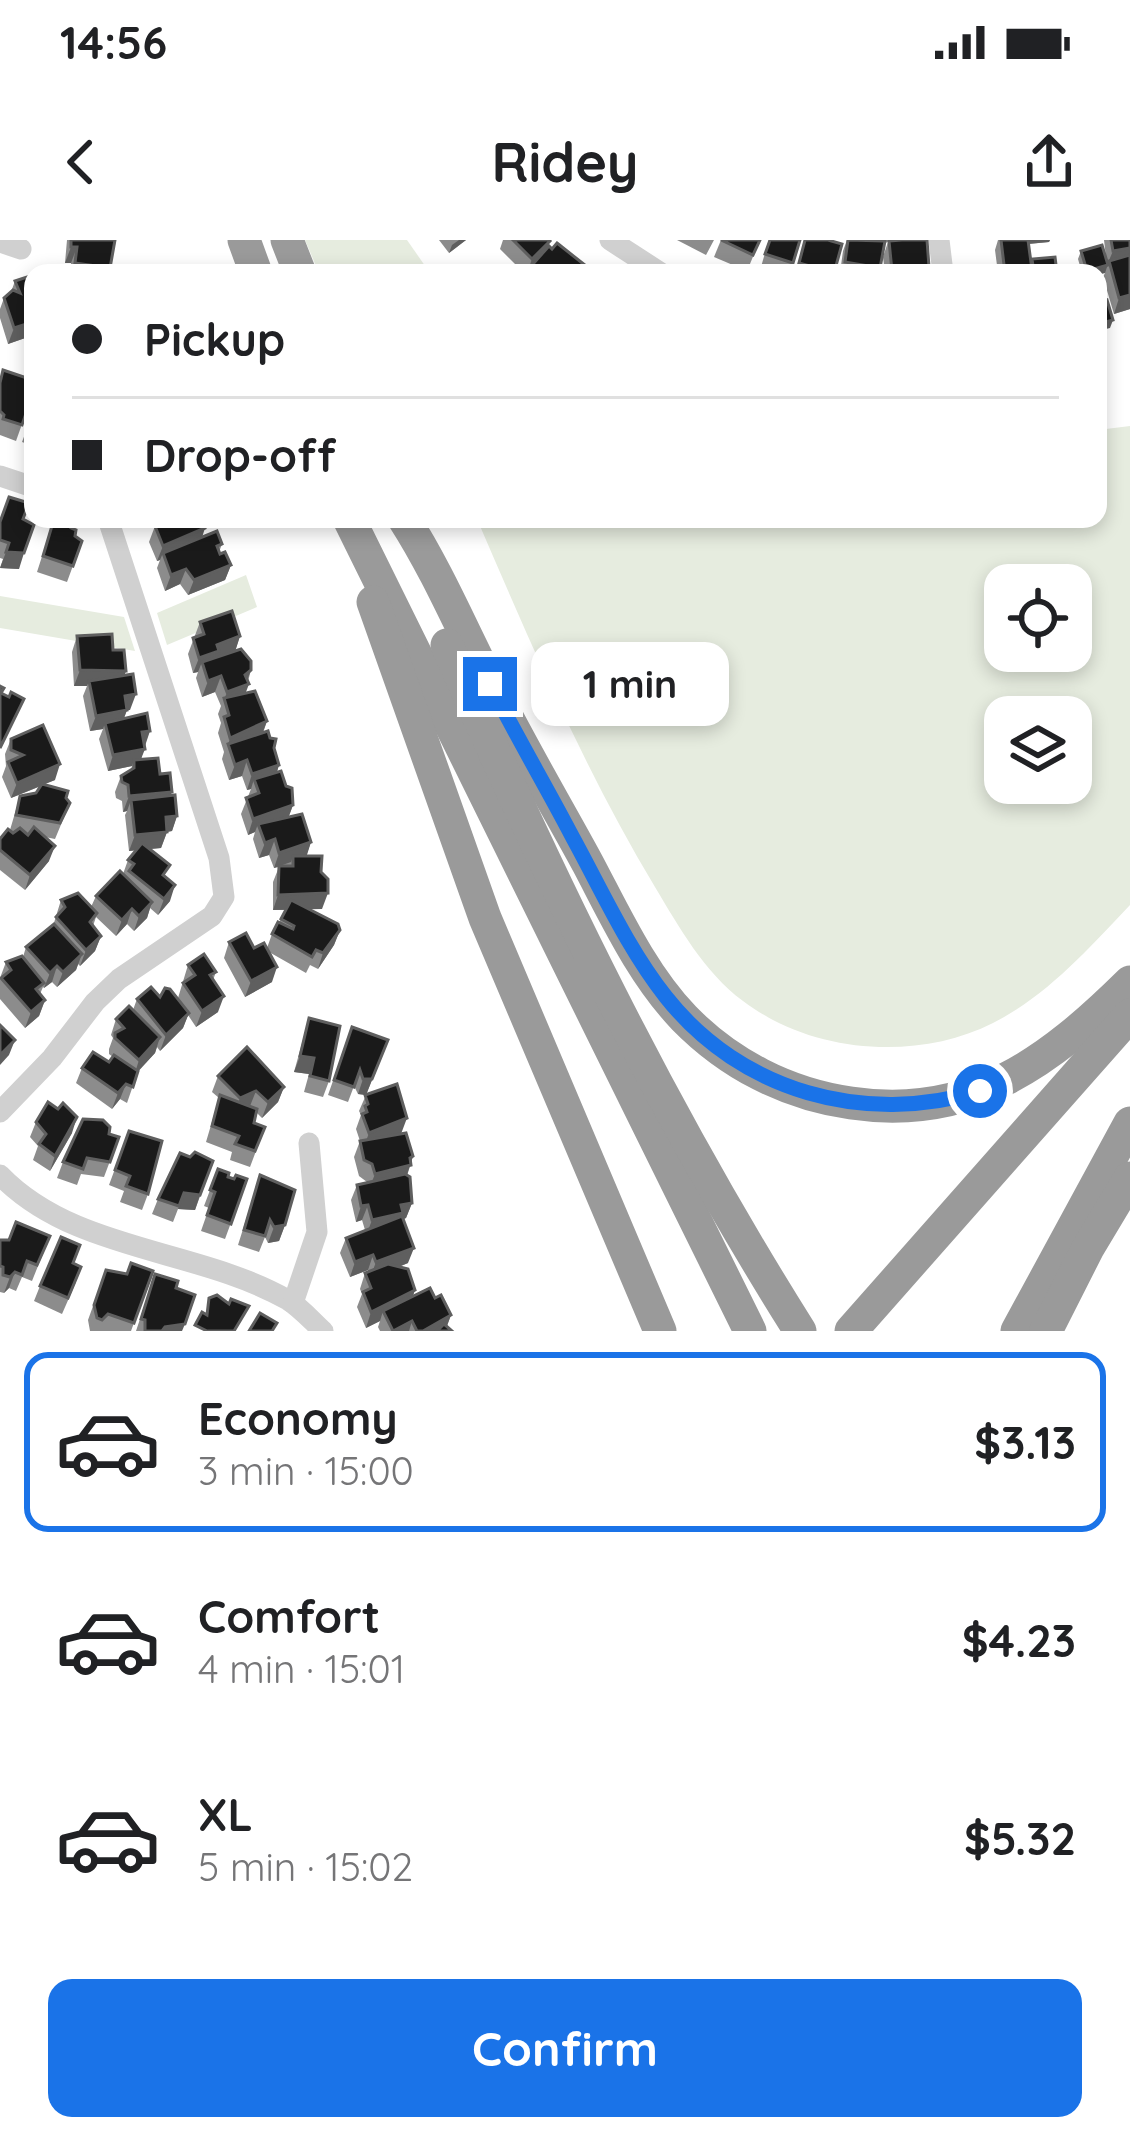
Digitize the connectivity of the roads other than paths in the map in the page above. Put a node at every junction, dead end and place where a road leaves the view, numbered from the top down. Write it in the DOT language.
graph roads {
  1 [pos="610,240"];
  2 [pos="647,264"];
  3 [pos="111,528"];
  4 [pos="352,528"];
  5 [pos="353,528"];
  6 [pos="401,528"];
  7 [pos="405,528"];
  8 [pos="1130,982"];
  9 [pos="1130,1015"];
  10 [pos="0,1112"];
  11 [pos="1130,1123"];
  12 [pos="309,1143"];
  13 [pos="0,1174"];
  14 [pos="1130,1178"];
  15 [pos="292,1303"];
  16 [pos="775,1326"];
  17 [pos="322,1331"];
  18 [pos="660,1331"];
  19 [pos="850,1331"];
  20 [pos="1017,1331"];
  21 [pos="1046,1331"];
  1 -- 2 [label="street"];
  3 -- 10 [label="street"];
  4 -- 18 [label="highway"];
  5 -- 16 [label="highway"];
  6 -- 16 [label="highway"];
  7 -- 8 [label="highway"];
  9 -- 19 [label="highway"];
  11 -- 20 [label="highway"];
  12 -- 15 [label="street"];
  13 -- 15 [label="street"];
  14 -- 21 [label="highway"];
  15 -- 17 [label="street"];
}
